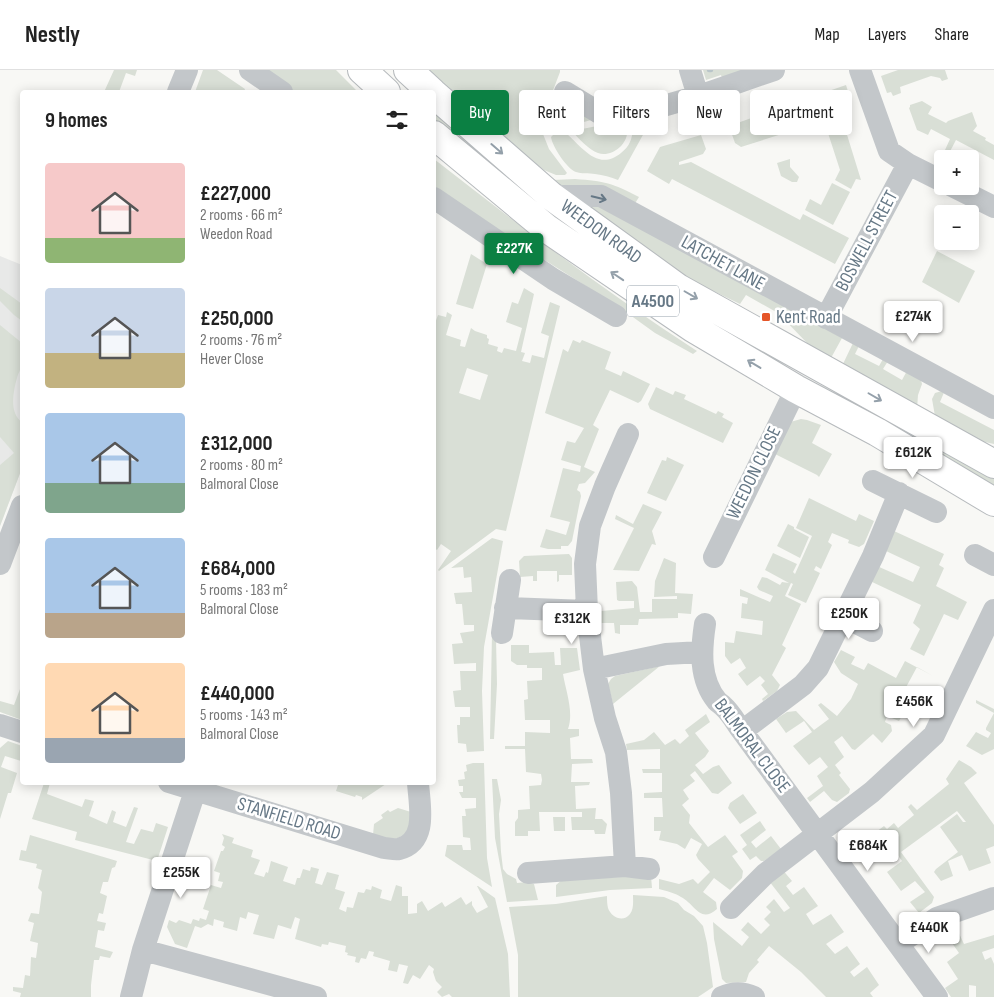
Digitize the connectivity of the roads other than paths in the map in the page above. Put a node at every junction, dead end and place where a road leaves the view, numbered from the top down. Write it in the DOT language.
graph roads {
  1 [pos="187,70"];
  2 [pos="250,70"];
  3 [pos="362,70"];
  4 [pos="408,70"];
  5 [pos="690,70"];
  6 [pos="774,70"];
  7 [pos="860,70"];
  8 [pos="179,90"];
  9 [pos="279,90"];
  10 [pos="384,90"];
  11 [pos="430,90"];
  12 [pos="696,90"];
  13 [pos="716,90"];
  14 [pos="436,96"];
  15 [pos="678,102"];
  16 [pos="584,104"];
  17 [pos="436,137"];
  18 [pos="908,164"];
  19 [pos="934,177"];
  20 [pos="970,195"];
  21 [pos="551,196"];
  22 [pos="436,199"];
  23 [pos="994,207"];
  24 [pos="820,315"];
  25 [pos="616,316"];
  26 [pos="776,344"];
  27 [pos="796,389"];
  28 [pos="994,408"];
  29 [pos="618,441"];
  30 [pos="903,448"];
  31 [pos="994,464"];
  32 [pos="873,481"];
  33 [pos="900,493"];
  34 [pos="994,502"];
  35 [pos="20,511"];
  36 [pos="936,512"];
  37 [pos="994,523"];
  38 [pos="714,557"];
  39 [pos="0,564"];
  40 [pos="510,580"];
  41 [pos="505,608"];
  42 [pos="994,610"];
  43 [pos="587,611"];
  44 [pos="843,616"];
  45 [pos="705,624"];
  46 [pos="872,631"];
  47 [pos="502,634"];
  48 [pos="701,652"];
  49 [pos="594,669"];
  50 [pos="0,724"];
  51 [pos="20,731"];
  52 [pos="742,731"];
  53 [pos="178,785"];
  54 [pos="418,785"];
  55 [pos="195,791"];
  56 [pos="817,834"];
  57 [pos="625,866"];
  58 [pos="649,869"];
  59 [pos="528,873"];
  60 [pos="994,898"];
  61 [pos="731,908"];
  62 [pos="898,944"];
  63 [pos="143,950"];
  64 [pos="281,992"];
  65 [pos="131,997"];
  66 [pos="316,997"];
  67 [pos="722,997"];
  68 [pos="754,997"];
  69 [pos="937,997"];
  1 -- 8 [label="street"];
  2 -- 9 [label="street"];
  3 -- 10 [label="highway"];
  4 -- 11 [label="highway, WEEDON ROAD / A4500"];
  5 -- 12 [label="street"];
  6 -- 13 [label="street"];
  7 -- 18 [label="street"];
  14 -- 21 [label="highway, WEEDON ROAD / A4500, one-way"];
  15 -- 16 [label="street"];
  27 -- 17 [label="highway, WEEDON ROAD / A4500, one-way"];
  18 -- 19 [label="street"];
  18 -- 24 [label="street, BOSWELL STREET"];
  20 -- 23 [label="street"];
  21 -- 24 [label="street, LATCHET LANE, one-way"];
  21 -- 26 [label="highway, WEEDON ROAD / A4500, one-way"];
  22 -- 25 [label="street"];
  24 -- 28 [label="street, LATCHET LANE"];
  26 -- 27 [label="highway"];
  26 -- 31 [label="highway, WEEDON ROAD / A4500, one-way"];
  27 -- 30 [label="highway, WEEDON ROAD / A4500"];
  27 -- 38 [label="street, WEEDON CLOSE"];
  29 -- 43 [label="street"];
  30 -- 34 [label="highway, WEEDON ROAD / A4500"];
  30 -- 37 [label="highway, WEEDON ROAD"];
  32 -- 33 [label="street"];
  33 -- 36 [label="street"];
  33 -- 44 [label="street"];
  35 -- 39 [label="street"];
  40 -- 41 [label="street"];
  41 -- 43 [label="street"];
  41 -- 47 [label="street"];
  42 -- 56 [label="street"];
  43 -- 49 [label="street"];
  44 -- 46 [label="street"];
  44 -- 52 [label="street"];
  45 -- 48 [label="street, BALMORAL CLOSE"];
  48 -- 49 [label="street"];
  48 -- 52 [label="street, BALMORAL CLOSE"];
  49 -- 57 [label="street"];
  50 -- 51 [label="street"];
  52 -- 56 [label="street, BALMORAL CLOSE"];
  53 -- 55 [label="street, STANFIELD ROAD"];
  54 -- 55 [label="street, STANFIELD ROAD"];
  55 -- 63 [label="street"];
  56 -- 61 [label="street"];
  56 -- 62 [label="street, BALMORAL CLOSE"];
  57 -- 58 [label="street"];
  57 -- 59 [label="street"];
  60 -- 62 [label="street"];
  62 -- 69 [label="street, BALMORAL CLOSE"];
  63 -- 64 [label="street"];
  63 -- 65 [label="street"];
  64 -- 66 [label="street"];
  67 -- 68 [label="street"];
}
